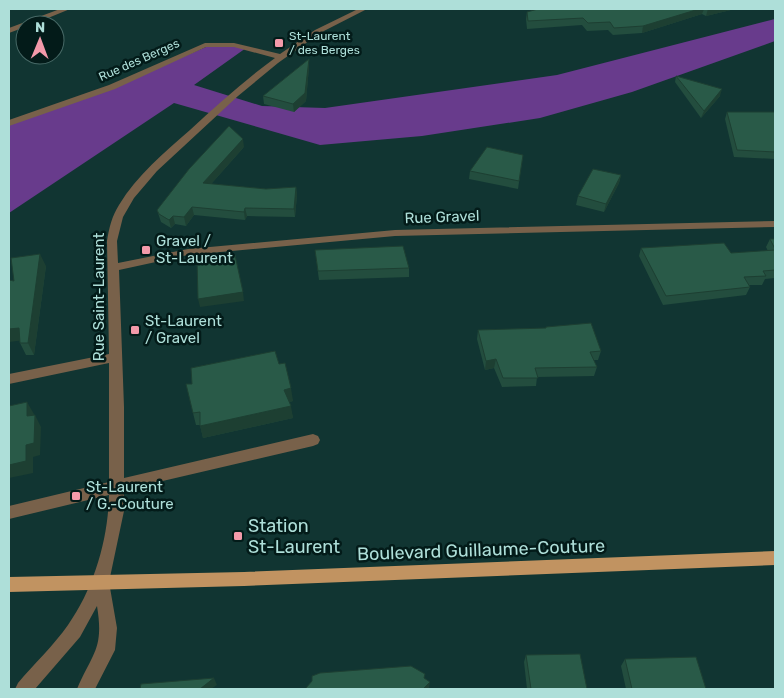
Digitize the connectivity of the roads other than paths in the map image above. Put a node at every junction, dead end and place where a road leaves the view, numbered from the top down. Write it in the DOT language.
graph roads {
  1 [pos="66,9"];
  2 [pos="363,9"];
  3 [pos="9,31"];
  4 [pos="282,57"];
  5 [pos="9,123"];
  6 [pos="775,224"];
  7 [pos="112,268"];
  8 [pos="115,357"];
  9 [pos="9,379"];
  10 [pos="313,440"];
  11 [pos="117,487"];
  12 [pos="9,512"];
  13 [pos="775,558"];
  14 [pos="101,582"];
  15 [pos="9,585"];
  16 [pos="24,689"];
  17 [pos="86,689"];
  1 -- 3 [label="street"];
  2 -- 4 [label="street, Rue Saint-Laurent"];
  4 -- 5 [label="street, Rue des Berges"];
  4 -- 7 [label="street, Rue Saint-Laurent"];
  6 -- 7 [label="street, Rue Gravel"];
  7 -- 8 [label="street, Rue Saint-Laurent"];
  8 -- 9 [label="street"];
  8 -- 11 [label="street, Rue Saint-Laurent"];
  10 -- 11 [label="street"];
  11 -- 12 [label="street"];
  11 -- 14 [label="street, Rue Saint-Laurent"];
  13 -- 14 [label="main road, Boulevard Guillaume-Couture"];
  14 -- 15 [label="main road, Boulevard Guillaume-Couture"];
  14 -- 16 [label="street"];
  14 -- 17 [label="street"];
}
